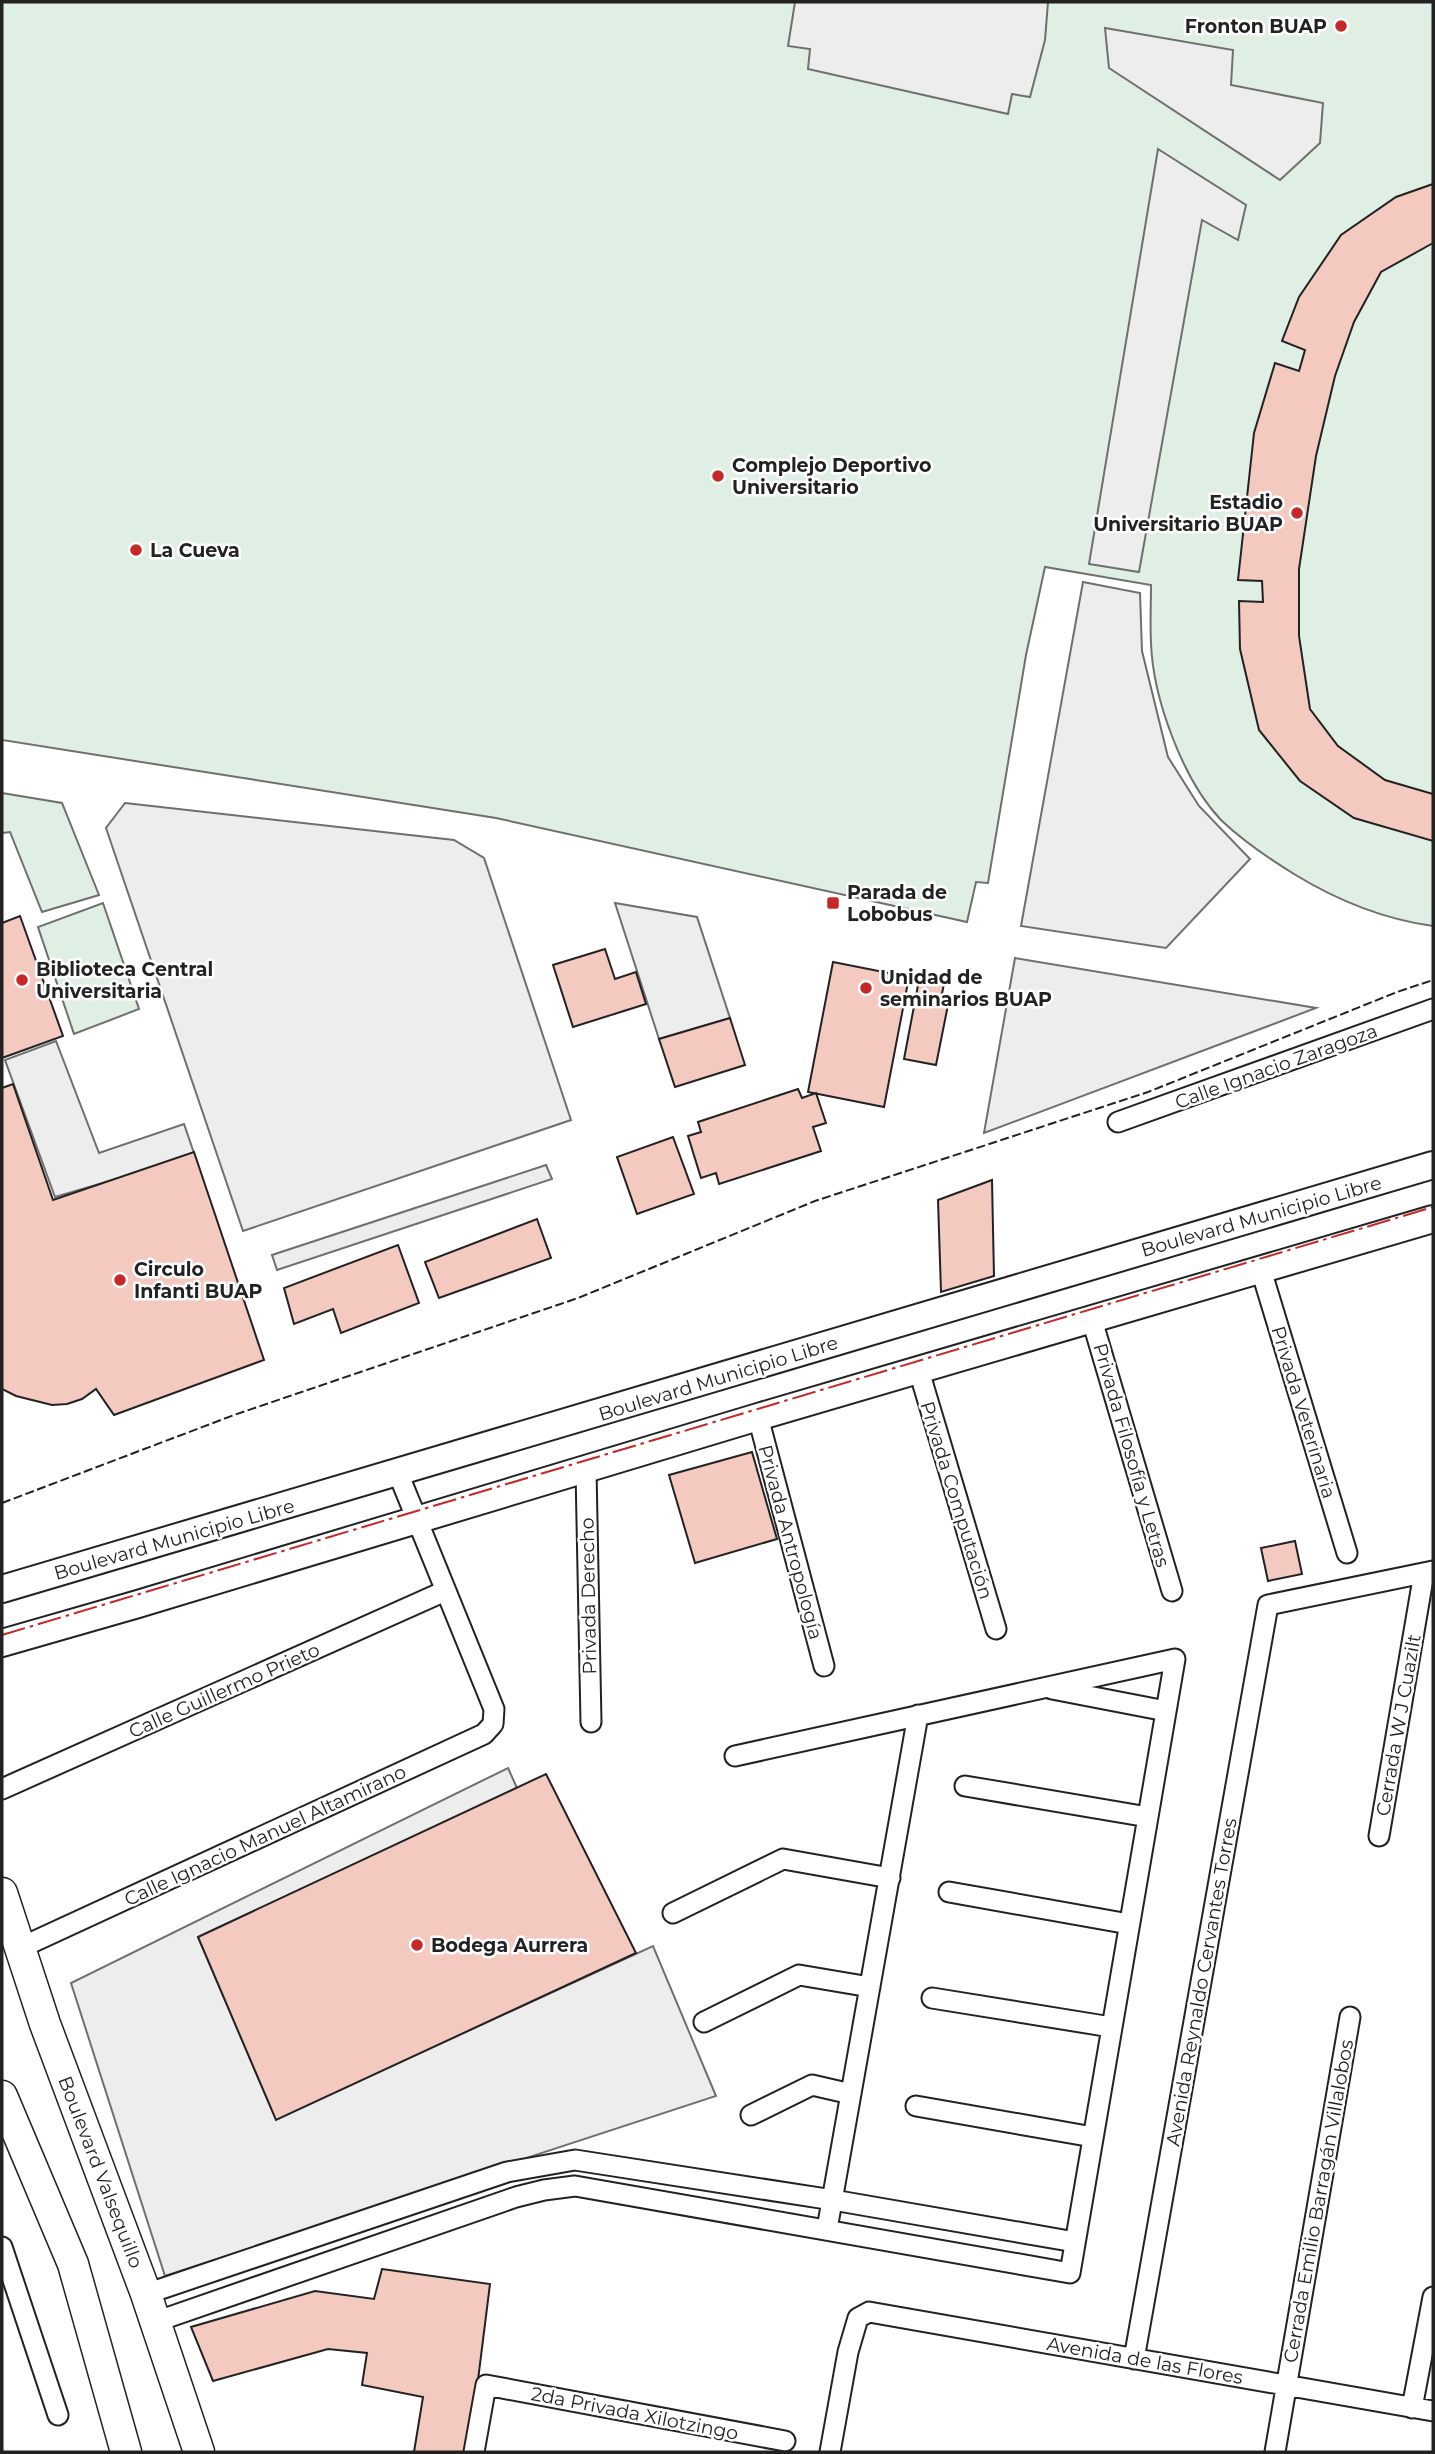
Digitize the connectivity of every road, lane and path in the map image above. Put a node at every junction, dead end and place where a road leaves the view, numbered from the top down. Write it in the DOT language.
graph roads {
  1 [pos="1433,1009"];
  2 [pos="1118,1122"];
  3 [pos="1433,1165"];
  4 [pos="1433,1220"];
  5 [pos="1261,1270"];
  6 [pos="1092,1320"];
  7 [pos="919,1371"];
  8 [pos="758,1418"];
  9 [pos="586,1470"];
  10 [pos="398,1473"];
  11 [pos="416,1521"];
  12 [pos="1347,1553"];
  13 [pos="1428,1572"];
  14 [pos="2,1589"];
  15 [pos="445,1591"];
  16 [pos="1172,1591"];
  17 [pos="996,1629"];
  18 [pos="2,1643"];
  19 [pos="824,1666"];
  20 [pos="1044,1688"];
  21 [pos="1166,1711"];
  22 [pos="918,1715"];
  23 [pos="591,1721"];
  24 [pos="735,1756"];
  25 [pos="965,1786"];
  26 [pos="2,1788"];
  27 [pos="1148,1817"];
  28 [pos="1379,1836"];
  29 [pos="890,1878"];
  30 [pos="948,1892"];
  31 [pos="2,1893"];
  32 [pos="673,1913"];
  33 [pos="1129,1924"];
  34 [pos="20,1948"];
  35 [pos="870,1987"];
  36 [pos="932,1998"];
  37 [pos="1350,2017"];
  38 [pos="704,2022"];
  39 [pos="1111,2027"];
  40 [pos="851,2094"];
  41 [pos="2,2096"];
  42 [pos="916,2106"];
  43 [pos="751,2115"];
  44 [pos="1093,2137"];
  45 [pos="576,2160"];
  46 [pos="576,2186"];
  47 [pos="833,2200"];
  48 [pos="354,2224"];
  49 [pos="827,2229"];
  50 [pos="1075,2242"];
  51 [pos="2,2247"];
  52 [pos="365,2249"];
  53 [pos="249,2259"];
  54 [pos="257,2287"];
  55 [pos="1433,2297"];
  56 [pos="151,2308"];
  57 [pos="1135,2358"];
  58 [pos="1285,2385"];
  59 [pos="1412,2407"];
  60 [pos="1433,2411"];
  61 [pos="58,2415"];
  62 [pos="785,2441"];
  63 [pos="127,2452"];
  64 [pos="199,2452"];
  65 [pos="474,2452"];
  66 [pos="830,2452"];
  67 [pos="1275,2452"];
  1 -- 2 [label="street, Calle Ignacio Zaragoza"];
  3 -- 10 [label="main road, Boulevard Municipio Libre"];
  4 -- 5 [label="main road"];
  5 -- 6 [label="main road"];
  5 -- 12 [label="street, Privada Veterinaria"];
  6 -- 7 [label="main road"];
  6 -- 16 [label="street, Privada Filosofía y Letras"];
  7 -- 8 [label="main road"];
  7 -- 17 [label="street, Privada Computación"];
  8 -- 9 [label="main road"];
  8 -- 19 [label="street, Privada Antropología"];
  9 -- 11 [label="main road"];
  9 -- 23 [label="street, Privada Derecho"];
  10 -- 11 [label="street"];
  10 -- 14 [label="main road, Boulevard Municipio Libre"];
  11 -- 15 [label="street"];
  11 -- 18 [label="main road"];
  13 -- 28 [label="street, Cerrada W J Cuazilt"];
  13 -- 57 [label="street, Avenida Reynaldo Cervantes Torres"];
  15 -- 26 [label="street, Calle Guillermo Prieto"];
  15 -- 34 [label="street, Calle Ignacio Manuel Altamirano"];
  20 -- 21 [label="street"];
  20 -- 21 [label="street"];
  20 -- 22 [label="street"];
  21 -- 27 [label="street"];
  22 -- 24 [label="street"];
  22 -- 29 [label="street"];
  25 -- 27 [label="street"];
  27 -- 33 [label="street"];
  29 -- 32 [label="street"];
  29 -- 35 [label="street"];
  30 -- 33 [label="street"];
  31 -- 34 [label="main road, Boulevard Valsequillo"];
  33 -- 39 [label="street"];
  34 -- 56 [label="main road, Boulevard Valsequillo"];
  35 -- 38 [label="street"];
  35 -- 40 [label="street"];
  36 -- 39 [label="street"];
  37 -- 58 [label="street, Cerrada Emilio Barragán Villalobos"];
  39 -- 44 [label="street"];
  40 -- 43 [label="street"];
  40 -- 47 [label="street"];
  41 -- 63 [label="main road"];
  42 -- 44 [label="street"];
  44 -- 50 [label="street"];
  45 -- 46 [label="street"];
  45 -- 47 [label="street"];
  45 -- 48 [label="street"];
  46 -- 49 [label="street"];
  46 -- 52 [label="street"];
  47 -- 49 [label="street"];
  47 -- 50 [label="street"];
  48 -- 52 [label="street"];
  48 -- 53 [label="street"];
  49 -- 50 [label="street"];
  51 -- 61 [label="street"];
  52 -- 54 [label="street"];
  53 -- 54 [label="street"];
  53 -- 56 [label="street"];
  54 -- 56 [label="street"];
  55 -- 59 [label="street"];
  56 -- 64 [label="main road, Boulevard Valsequillo"];
  57 -- 58 [label="street, Avenida de las Flores"];
  57 -- 66 [label="street, Avenida de las Flores"];
  58 -- 59 [label="street, Avenida de las Flores"];
  58 -- 67 [label="street, Cerrada Emilio Barragán Villalobos"];
  59 -- 60 [label="street, Avenida de las Flores"];
  62 -- 65 [label="street, 2da Privada Xilotzingo"];
}
